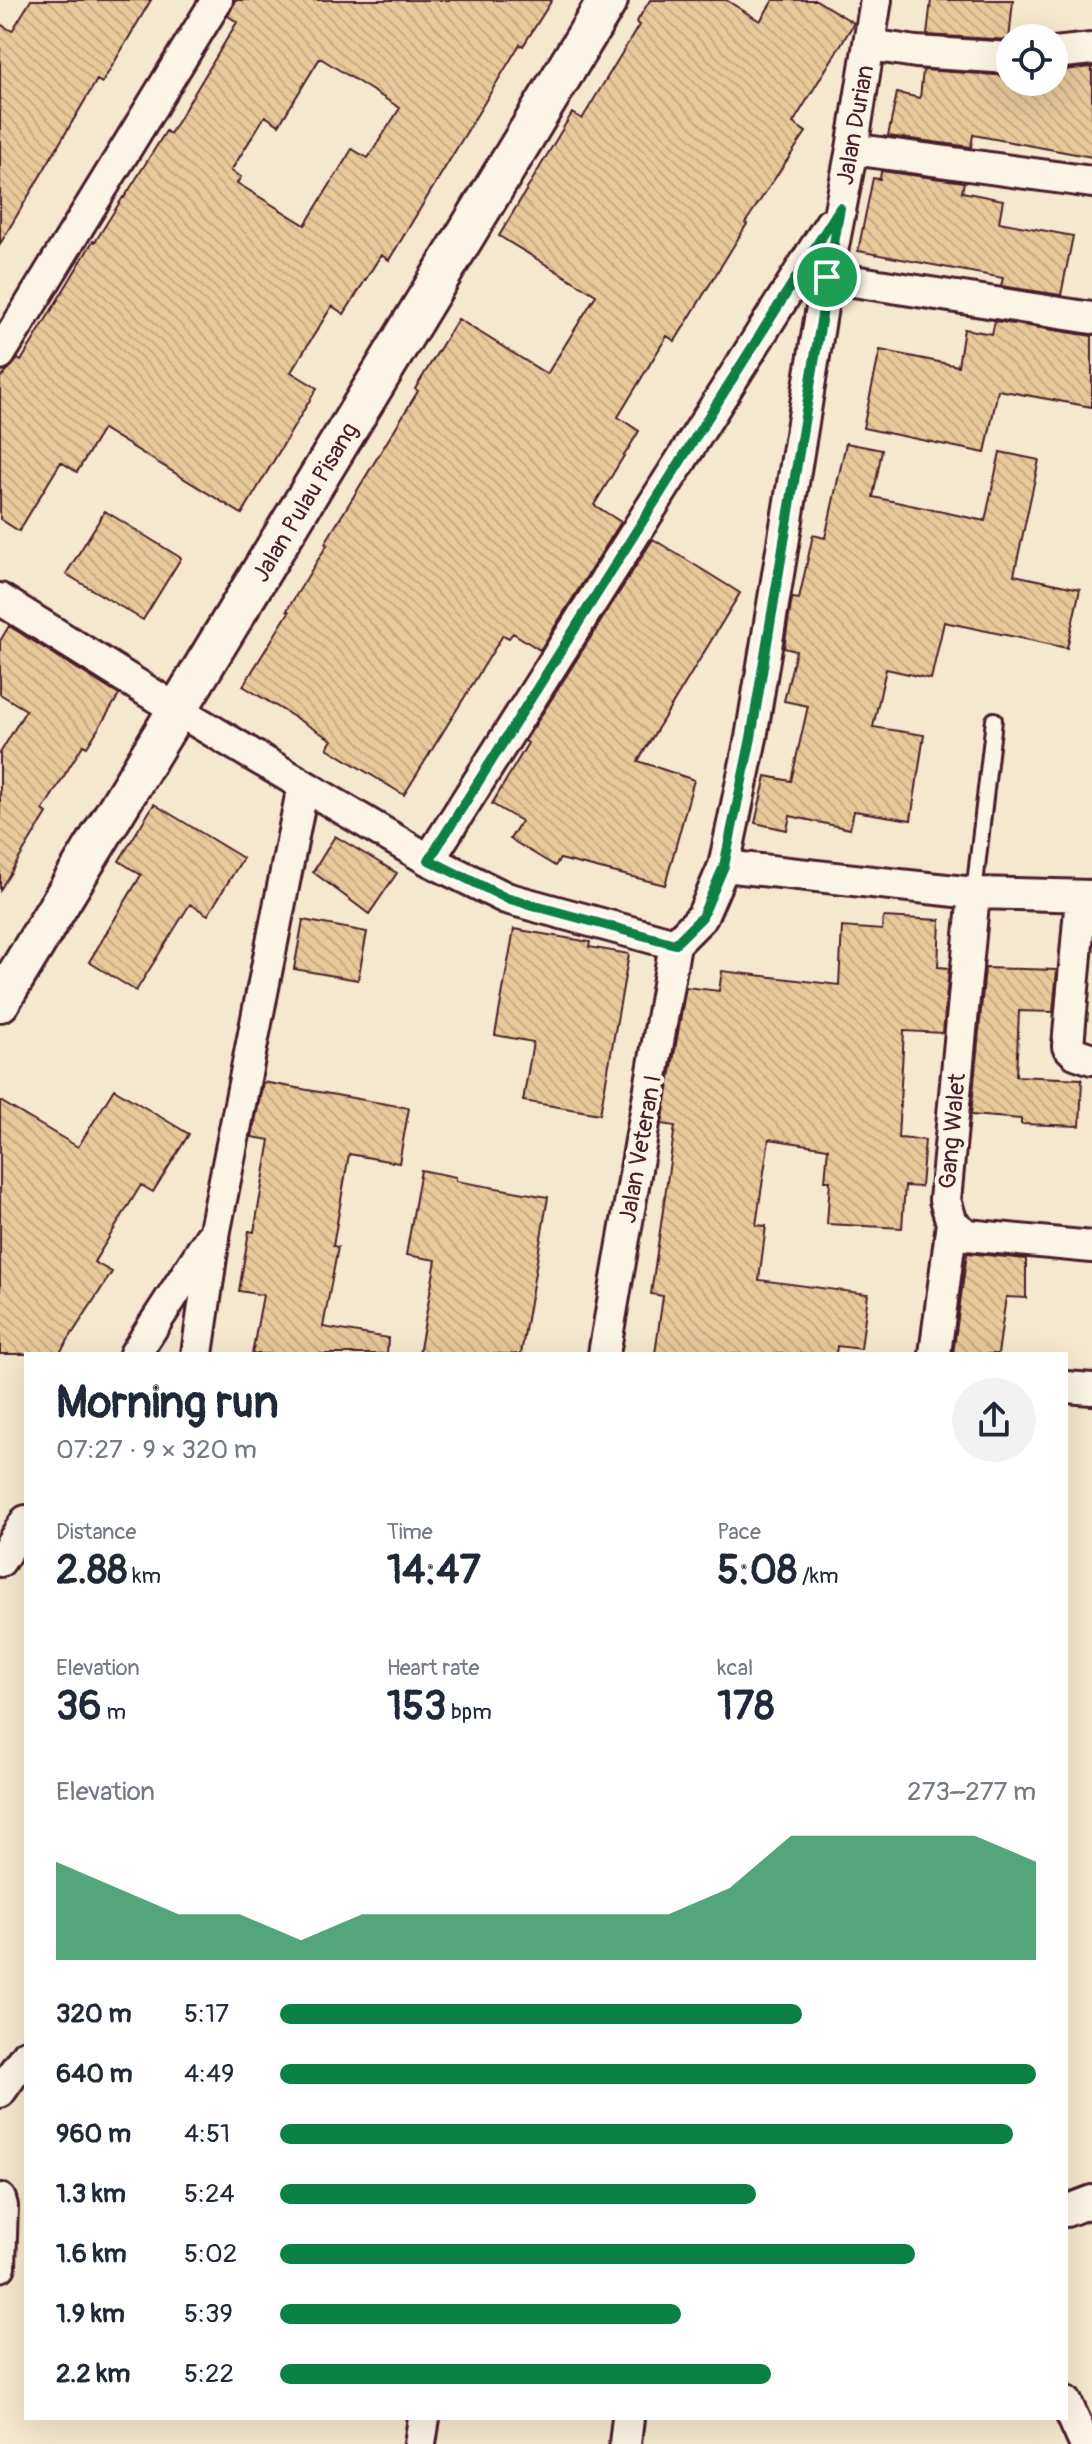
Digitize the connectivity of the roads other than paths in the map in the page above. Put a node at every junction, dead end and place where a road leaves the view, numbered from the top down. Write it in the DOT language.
graph roads {
  1 [pos="217,0"];
  2 [pos="608,0"];
  3 [pos="876,0"];
  4 [pos="870,45"];
  5 [pos="1092,49"];
  6 [pos="1068,52"];
  7 [pos="996,57"];
  8 [pos="852,149"];
  9 [pos="1092,182"];
  10 [pos="840,208"];
  11 [pos="827,277"];
  12 [pos="1092,318"];
  13 [pos="0,354"];
  14 [pos="0,599"];
  15 [pos="179,711"];
  16 [pos="994,720"];
  17 [pos="303,786"];
  18 [pos="429,860"];
  19 [pos="724,866"];
  20 [pos="974,893"];
  21 [pos="1086,896"];
  22 [pos="675,944"];
  23 [pos="0,1002"];
  24 [pos="1092,1059"];
  25 [pos="952,1223"];
  26 [pos="215,1230"];
  27 [pos="1092,1247"];
  28 [pos="136,1352"];
  29 [pos="197,1352"];
  30 [pos="604,1352"];
  31 [pos="935,1352"];
  32 [pos="1068,1387"];
  33 [pos="1092,1389"];
  34 [pos="24,1524"];
  35 [pos="0,1561"];
  36 [pos="24,2059"];
  37 [pos="10,2088"];
  38 [pos="0,2199"];
  39 [pos="1092,2201"];
  40 [pos="1068,2210"];
  41 [pos="0,2266"];
  42 [pos="1068,2406"];
  43 [pos="424,2420"];
  44 [pos="628,2420"];
  45 [pos="420,2444"];
  46 [pos="625,2444"];
  47 [pos="1085,2444"];
  1 -- 13 [label="street"];
  2 -- 15 [label="street, Jalan Pulau Pisang"];
  3 -- 4 [label="street, Jalan Durian"];
  4 -- 7 [label="street"];
  4 -- 8 [label="street, Jalan Durian"];
  5 -- 6 [label="street"];
  8 -- 9 [label="street"];
  8 -- 10 [label="street, Jalan Durian"];
  10 -- 11 [label="street, Jalan Durian"];
  10 -- 18 [label="street"];
  11 -- 12 [label="street"];
  11 -- 19 [label="street, Jalan Durian"];
  14 -- 15 [label="street"];
  15 -- 17 [label="street"];
  15 -- 23 [label="street, Jalan Pulau Pisang"];
  16 -- 20 [label="lane"];
  17 -- 18 [label="street"];
  17 -- 26 [label="street"];
  18 -- 22 [label="street"];
  19 -- 20 [label="street"];
  19 -- 22 [label="street, Jalan Durian"];
  20 -- 21 [label="street"];
  20 -- 25 [label="street, Gang Walet"];
  21 -- 24 [label="street"];
  22 -- 30 [label="street, Jalan Veteran I"];
  25 -- 27 [label="street, Gang Walet"];
  25 -- 31 [label="street"];
  26 -- 28 [label="street"];
  26 -- 29 [label="street"];
  32 -- 33 [label="street"];
  34 -- 35 [label="street"];
  36 -- 37 [label="street"];
  38 -- 41 [label="street"];
  39 -- 40 [label="street"];
  42 -- 47 [label="street"];
  43 -- 45 [label="street"];
  44 -- 46 [label="street"];
}
